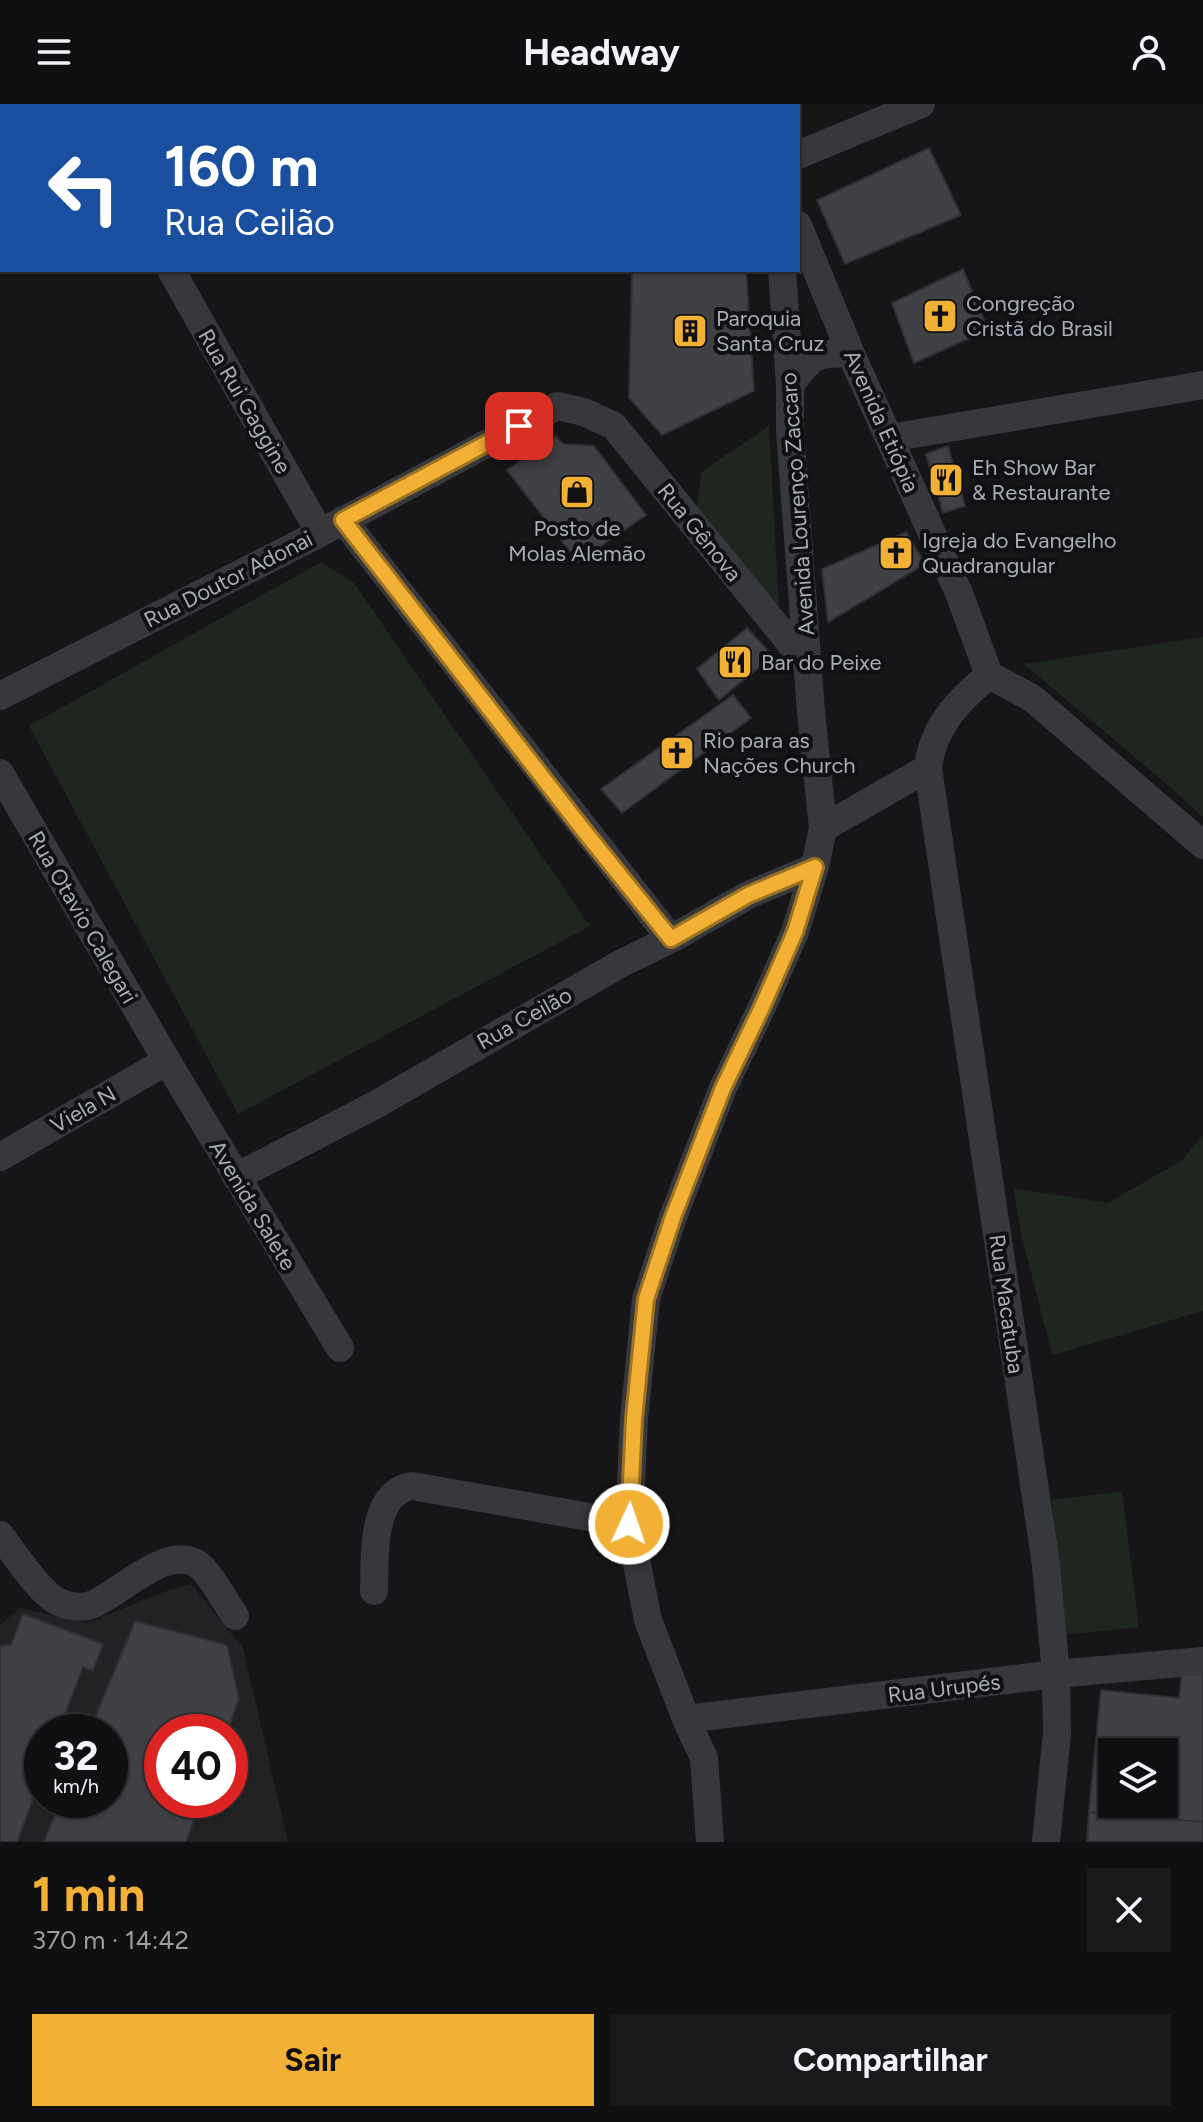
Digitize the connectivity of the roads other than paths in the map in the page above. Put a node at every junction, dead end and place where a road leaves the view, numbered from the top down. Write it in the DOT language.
graph roads {
  1 [pos="921,104"];
  2 [pos="800,154"];
  3 [pos="800,230"];
  4 [pos="172,272"];
  5 [pos="782,272"];
  6 [pos="851,354"];
  7 [pos="790,385"];
  8 [pos="1203,385"];
  9 [pos="584,412"];
  10 [pos="890,438"];
  11 [pos="331,526"];
  12 [pos="808,665"];
  13 [pos="989,675"];
  14 [pos="0,696"];
  15 [pos="928,768"];
  16 [pos="0,773"];
  17 [pos="823,828"];
  18 [pos="1203,845"];
  19 [pos="815,867"];
  20 [pos="671,939"];
  21 [pos="167,1061"];
  22 [pos="0,1157"];
  23 [pos="236,1177"];
  24 [pos="340,1348"];
  25 [pos="629,1524"];
  26 [pos="0,1535"];
  27 [pos="374,1591"];
  28 [pos="235,1616"];
  29 [pos="1203,1661"];
  30 [pos="1056,1674"];
  31 [pos="686,1719"];
  32 [pos="710,1842"];
  33 [pos="1046,1842"];
  1 -- 2 [label="street"];
  3 -- 6 [label="street, Avenida Etiópia"];
  4 -- 11 [label="street, Rua Rui Gaggine"];
  5 -- 7 [label="street, Avenida Lourenço Zaccaro"];
  6 -- 7 [label="street"];
  6 -- 10 [label="street, Avenida Etiópia"];
  7 -- 12 [label="street, Avenida Lourenço Zaccaro"];
  8 -- 10 [label="street"];
  9 -- 11 [label="street, Rua Doutor Adonai"];
  9 -- 12 [label="street, Rua Gênova"];
  10 -- 13 [label="street, Avenida Etiópia"];
  11 -- 14 [label="street, Rua Doutor Adonai"];
  11 -- 20 [label="street, Rua Rui Gaggine"];
  12 -- 17 [label="street, Avenida Lourenço Zaccaro"];
  13 -- 15 [label="street"];
  13 -- 18 [label="street"];
  15 -- 17 [label="street"];
  15 -- 30 [label="street, Rua Macatuba"];
  16 -- 21 [label="street, Rua Otavio Calegari"];
  17 -- 19 [label="street, Avenida Lourenço Zaccaro"];
  19 -- 20 [label="street, Rua Ceilão"];
  19 -- 25 [label="street, Avenida Lourenço Zaccaro"];
  20 -- 23 [label="street, Rua Ceilão"];
  21 -- 22 [label="street, Viela N"];
  21 -- 23 [label="street, Avenida Salete"];
  23 -- 24 [label="street, Avenida Salete"];
  25 -- 27 [label="street"];
  25 -- 31 [label="street, Avenida Lourenço Zaccaro"];
  26 -- 28 [label="street"];
  29 -- 30 [label="street, Rua Urupés"];
  30 -- 31 [label="street, Rua Urupés"];
  30 -- 33 [label="street, Rua Macatuba"];
  31 -- 32 [label="street, Avenida Lourenço Zaccaro"];
}
